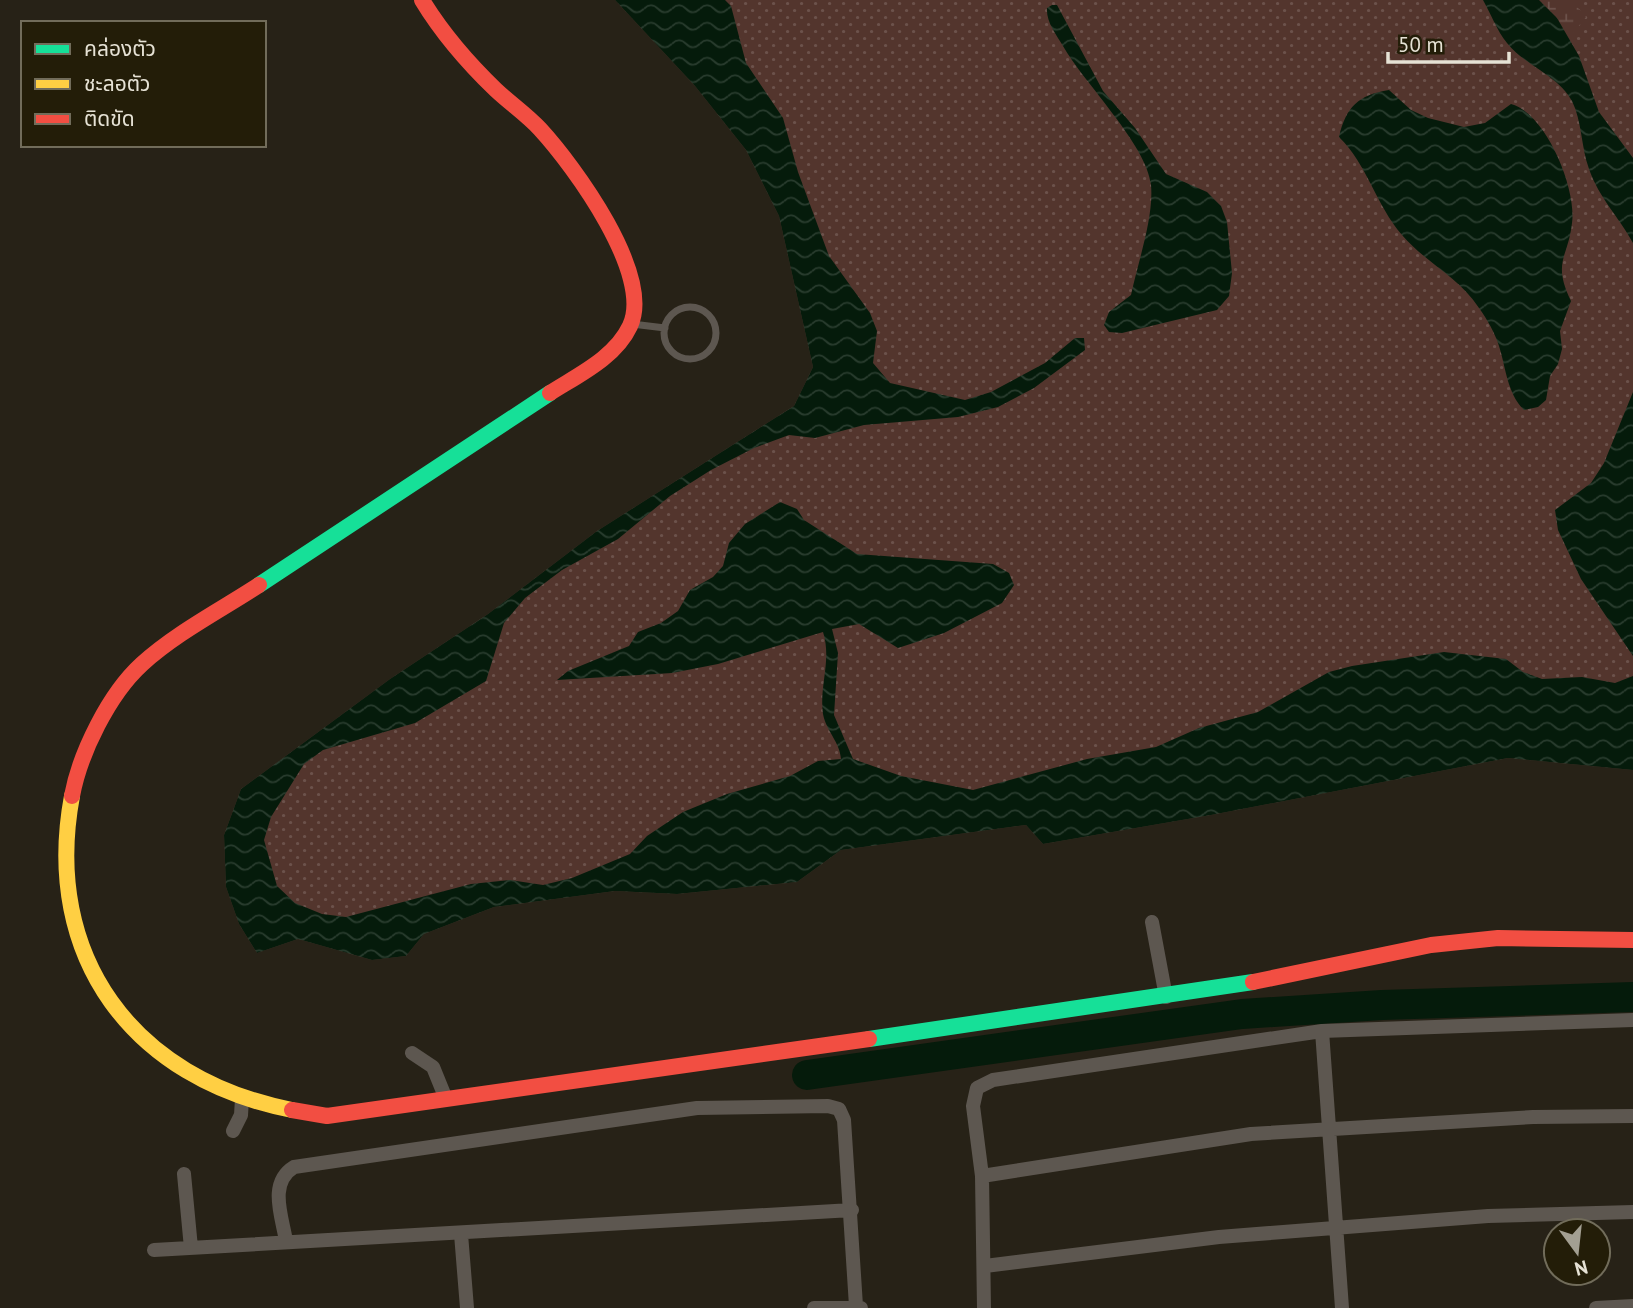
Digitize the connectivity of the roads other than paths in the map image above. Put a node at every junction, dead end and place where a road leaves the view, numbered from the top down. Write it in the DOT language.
graph roads {
  1 [pos="422,0"];
  2 [pos="631,323"];
  3 [pos="665,328"];
  4 [pos="1152,922"];
  5 [pos="1633,940"];
  6 [pos="1166,997"];
  7 [pos="1633,1020"];
  8 [pos="1322,1031"];
  9 [pos="412,1053"];
  10 [pos="242,1099"];
  11 [pos="446,1099"];
  12 [pos="1633,1116"];
  13 [pos="1329,1129"];
  14 [pos="233,1131"];
  15 [pos="184,1174"];
  16 [pos="982,1176"];
  17 [pos="852,1210"];
  18 [pos="1633,1212"];
  19 [pos="1336,1228"];
  20 [pos="461,1234"];
  21 [pos="286,1241"];
  22 [pos="191,1248"];
  23 [pos="154,1250"];
  24 [pos="985,1266"];
  25 [pos="1633,1306"];
  26 [pos="858,1307"];
  27 [pos="467,1308"];
  28 [pos="814,1308"];
  29 [pos="984,1308"];
  30 [pos="1342,1308"];
  31 [pos="1596,1308"];
  1 -- 2 [label="street"];
  2 -- 3 [label="lane"];
  2 -- 10 [label="street"];
  3 -- 3 [label="lane"];
  4 -- 6 [label="street"];
  5 -- 6 [label="street"];
  6 -- 11 [label="street"];
  7 -- 8 [label="street"];
  8 -- 13 [label="street"];
  8 -- 16 [label="street"];
  9 -- 11 [label="street"];
  10 -- 11 [label="street"];
  10 -- 14 [label="street"];
  12 -- 13 [label="street"];
  13 -- 16 [label="street"];
  13 -- 19 [label="street"];
  15 -- 22 [label="street"];
  16 -- 24 [label="street"];
  17 -- 20 [label="street"];
  17 -- 21 [label="street"];
  17 -- 26 [label="street"];
  18 -- 19 [label="street"];
  19 -- 24 [label="street"];
  19 -- 30 [label="street"];
  20 -- 21 [label="street"];
  20 -- 27 [label="street"];
  21 -- 22 [label="street"];
  22 -- 23 [label="street"];
  24 -- 29 [label="street"];
  25 -- 31 [label="street"];
  26 -- 28 [label="street"];
}
